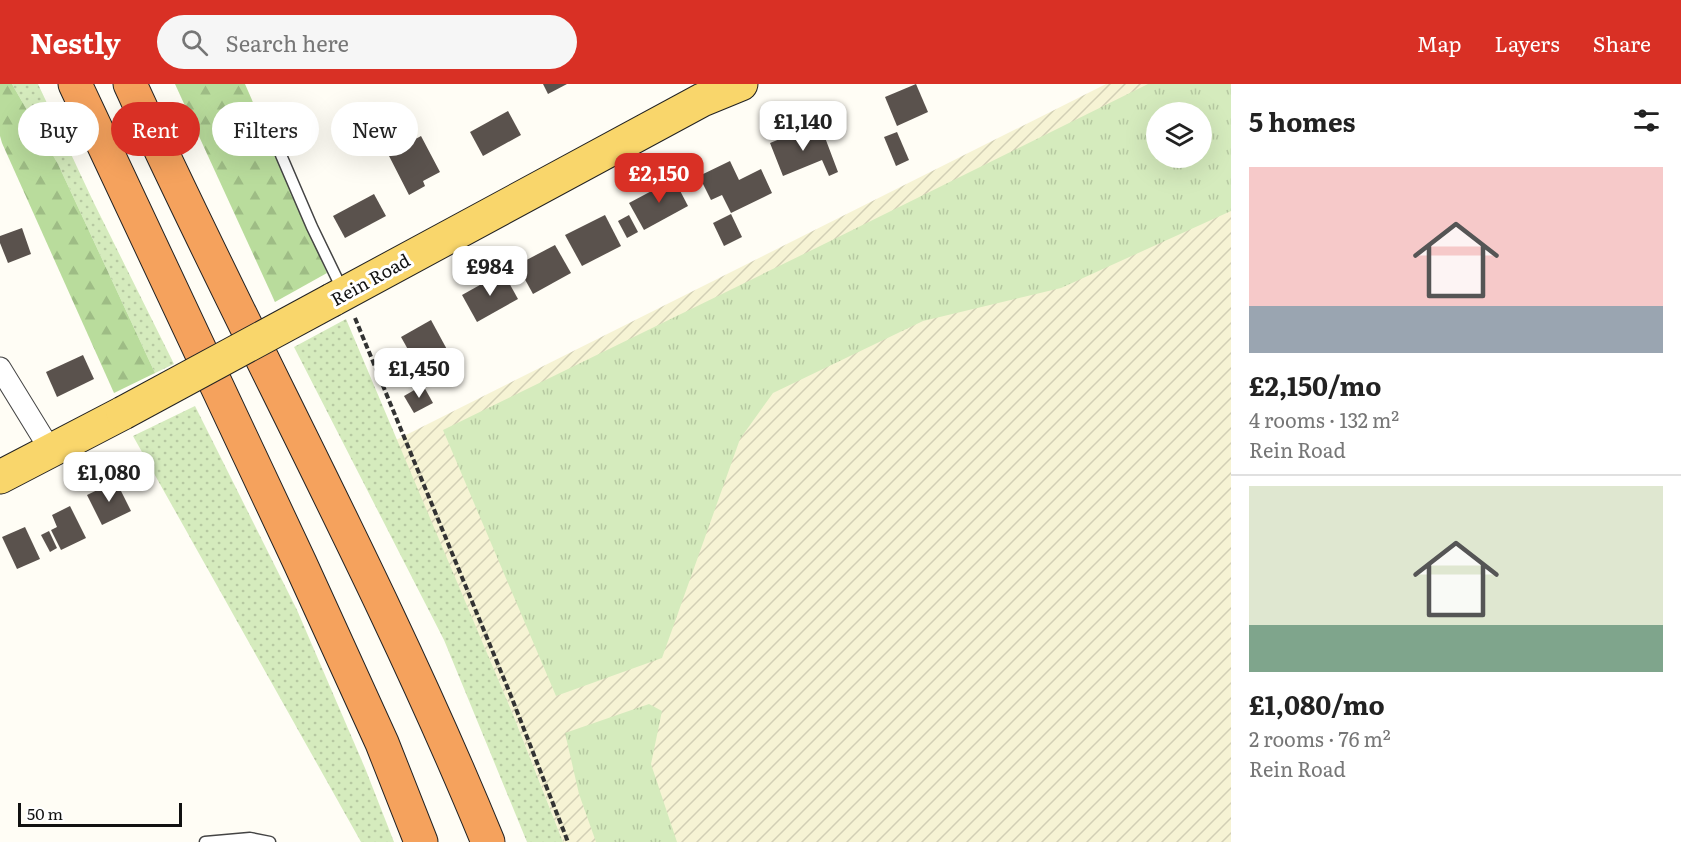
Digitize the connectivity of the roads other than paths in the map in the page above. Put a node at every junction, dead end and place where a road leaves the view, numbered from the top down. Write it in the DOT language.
graph roads {
  1 [pos="75,84"];
  2 [pos="130,84"];
  3 [pos="741,84"];
  4 [pos="281,156"];
  5 [pos="338,296"];
  6 [pos="0,368"];
  7 [pos="51,451"];
  8 [pos="0,477"];
  9 [pos="205,842"];
  10 [pos="270,842"];
  11 [pos="421,842"];
  12 [pos="488,842"];
  1 -- 11 [label="highway"];
  2 -- 12 [label="highway"];
  3 -- 5 [label="main road, Rein Road"];
  4 -- 5 [label="lane"];
  5 -- 7 [label="main road, Rein Road, bridge"];
  6 -- 7 [label="street"];
  7 -- 8 [label="main road, Rein Road"];
  9 -- 10 [label="lane"];
}
